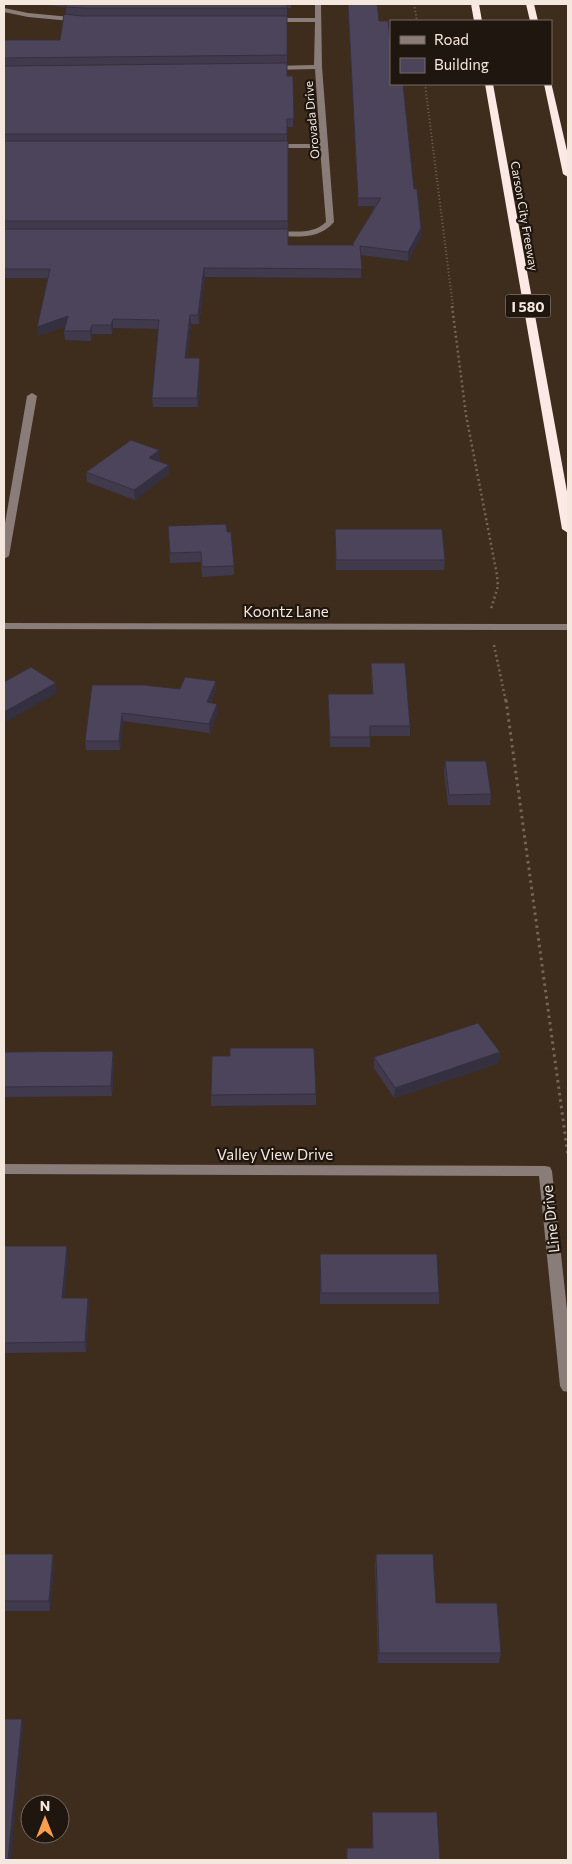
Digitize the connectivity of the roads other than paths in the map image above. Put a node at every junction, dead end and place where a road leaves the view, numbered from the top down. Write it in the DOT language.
graph roads {
  1 [pos="318,4"];
  2 [pos="475,4"];
  3 [pos="530,4"];
  4 [pos="4,10"];
  5 [pos="93,20"];
  6 [pos="258,20"];
  7 [pos="318,20"];
  8 [pos="478,20"];
  9 [pos="534,20"];
  10 [pos="259,68"];
  11 [pos="318,68"];
  12 [pos="489,85"];
  13 [pos="548,85"];
  14 [pos="262,146"];
  15 [pos="325,146"];
  16 [pos="568,174"];
  17 [pos="266,234"];
  18 [pos="32,396"];
  19 [pos="568,529"];
  20 [pos="4,556"];
  21 [pos="4,626"];
  22 [pos="568,627"];
  23 [pos="4,1169"];
  24 [pos="545,1171"];
  25 [pos="568,1386"];
  1 -- 7 [label="street, Orovada Drive"];
  2 -- 8 [label="highway"];
  3 -- 9 [label="highway"];
  4 -- 5 [label="street"];
  6 -- 7 [label="street"];
  7 -- 11 [label="street, Orovada Drive"];
  10 -- 11 [label="street"];
  11 -- 15 [label="street, Orovada Drive"];
  12 -- 19 [label="highway, Carson City Freeway / I 580"];
  13 -- 16 [label="highway"];
  14 -- 15 [label="street"];
  15 -- 17 [label="street, Orovada Drive"];
  18 -- 20 [label="street"];
  21 -- 22 [label="street, Koontz Lane"];
  23 -- 24 [label="street, Valley View Drive"];
  24 -- 25 [label="street, Line Drive"];
}
